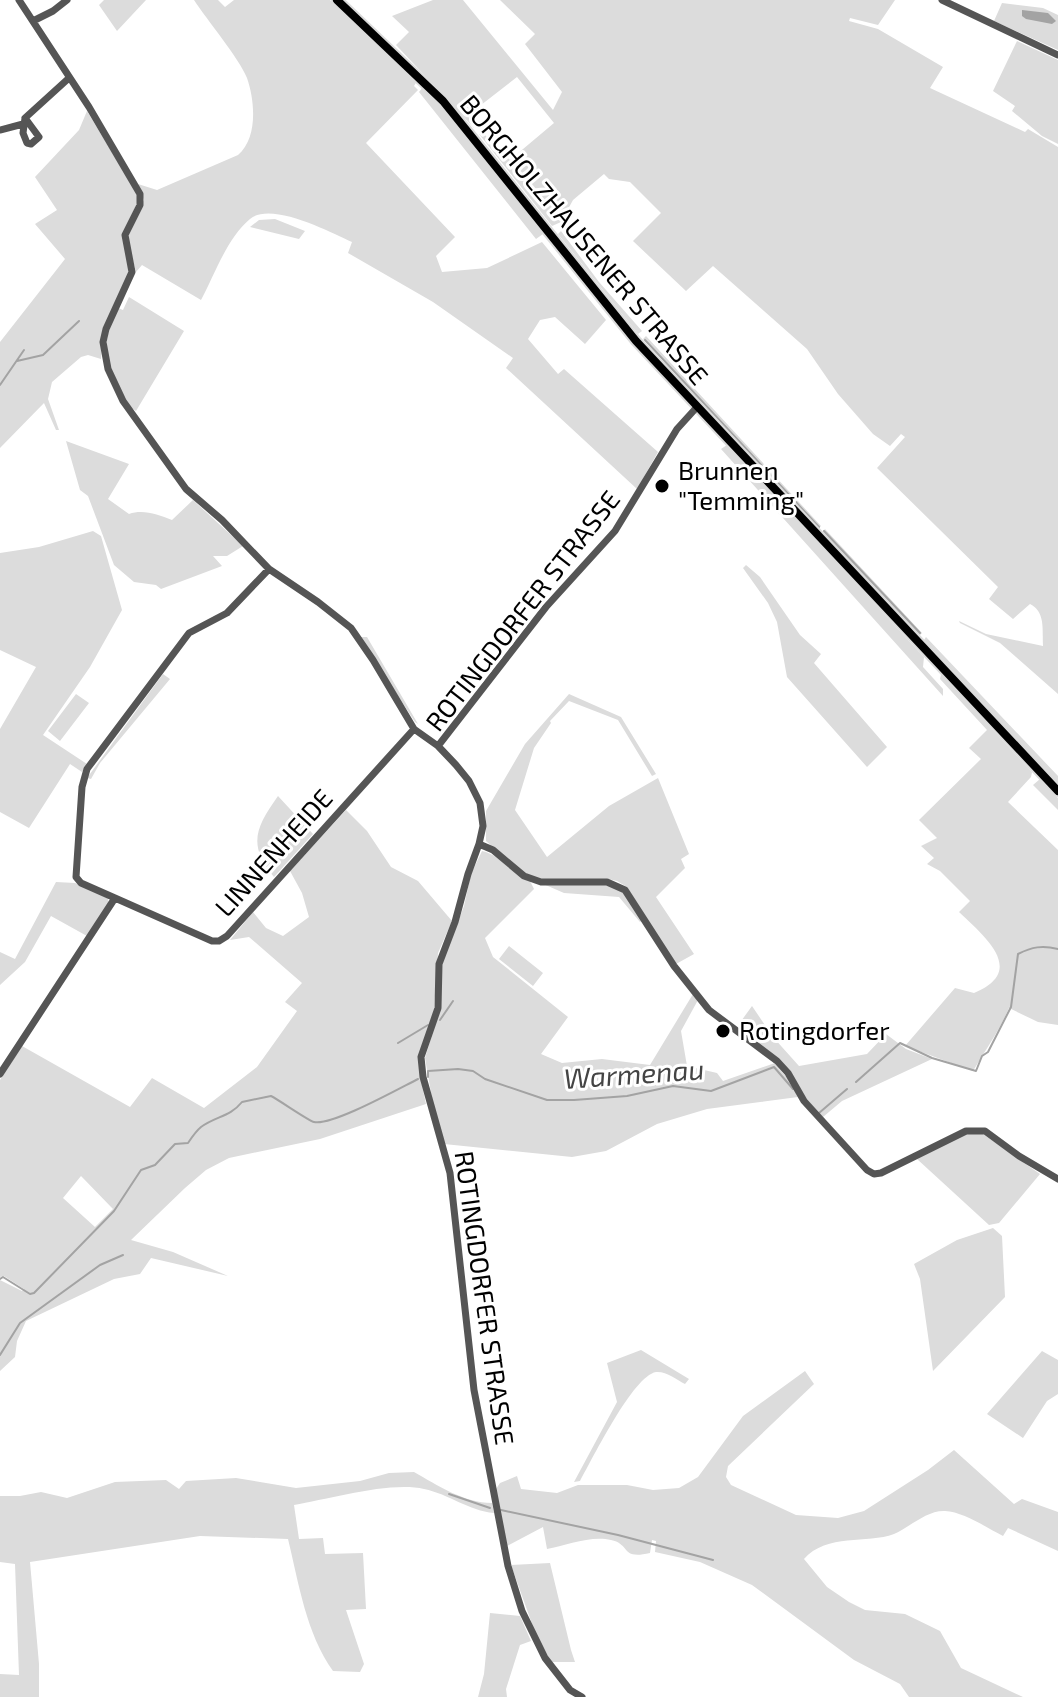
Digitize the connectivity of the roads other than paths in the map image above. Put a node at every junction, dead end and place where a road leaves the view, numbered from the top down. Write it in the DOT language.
graph roads {
  1 [pos="19,0"];
  2 [pos="67,0"];
  3 [pos="337,0"];
  4 [pos="942,0"];
  5 [pos="33,21"];
  6 [pos="1058,55"];
  7 [pos="69,78"];
  8 [pos="0,130"];
  9 [pos="697,407"];
  10 [pos="269,569"];
  11 [pos="414,729"];
  12 [pos="438,746"];
  13 [pos="1058,791"];
  14 [pos="479,844"];
  15 [pos="115,898"];
  16 [pos="0,1074"];
  17 [pos="1058,1179"];
  18 [pos="582,1697"];
  1 -- 5 [label="street"];
  2 -- 5 [label="street"];
  3 -- 9 [label="main road, BORGHOLZHAUSENER STRASSE"];
  4 -- 6 [label="street"];
  5 -- 7 [label="street"];
  7 -- 8 [label="street"];
  7 -- 10 [label="street"];
  9 -- 12 [label="street, ROTINGDORFER STRASSE"];
  9 -- 13 [label="main road, BORGHOLZHAUSENER STRASSE"];
  10 -- 11 [label="street"];
  10 -- 15 [label="street"];
  11 -- 12 [label="street"];
  11 -- 15 [label="street, LINNENHEIDE"];
  12 -- 14 [label="street, ROTINGDORFER STRASSE"];
  14 -- 17 [label="street"];
  14 -- 18 [label="street, ROTINGDORFER STRASSE"];
  15 -- 16 [label="street"];
}
